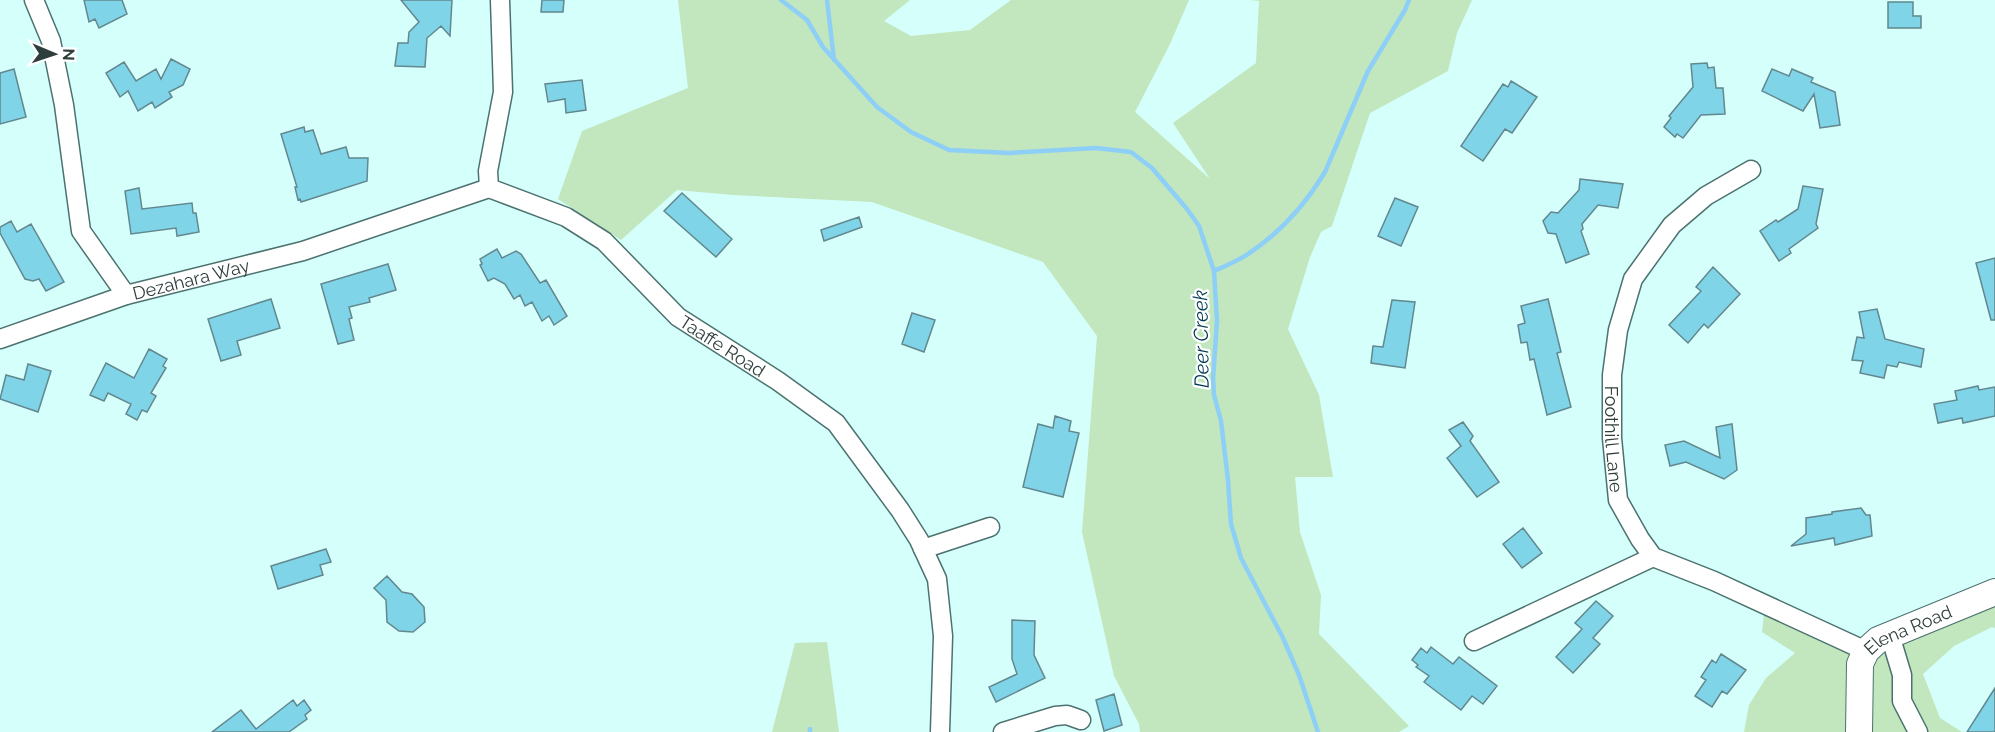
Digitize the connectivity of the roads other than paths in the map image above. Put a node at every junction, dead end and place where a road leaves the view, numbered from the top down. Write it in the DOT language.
graph roads {
  1 [pos="34,0"];
  2 [pos="500,0"];
  3 [pos="1751,170"];
  4 [pos="489,188"];
  5 [pos="126,295"];
  6 [pos="0,339"];
  7 [pos="990,527"];
  8 [pos="923,549"];
  9 [pos="1653,557"];
  10 [pos="1995,592"];
  11 [pos="1890,635"];
  12 [pos="1474,641"];
  13 [pos="1866,651"];
  14 [pos="1081,720"];
  15 [pos="940,732"];
  16 [pos="1003,732"];
  17 [pos="1859,732"];
  18 [pos="1918,732"];
  1 -- 5 [label="street, Dezahara Way"];
  2 -- 4 [label="street"];
  3 -- 9 [label="street, Foothill Lane"];
  4 -- 5 [label="street, Dezahara Way"];
  4 -- 8 [label="street, Taaffe Road"];
  5 -- 6 [label="street"];
  7 -- 8 [label="street"];
  8 -- 15 [label="street, Taaffe Road"];
  9 -- 12 [label="street"];
  9 -- 13 [label="street"];
  10 -- 11 [label="street, Elena Road"];
  11 -- 13 [label="street, Elena Road"];
  11 -- 18 [label="street"];
  13 -- 17 [label="street, Elena Road"];
  14 -- 16 [label="street"];
}
